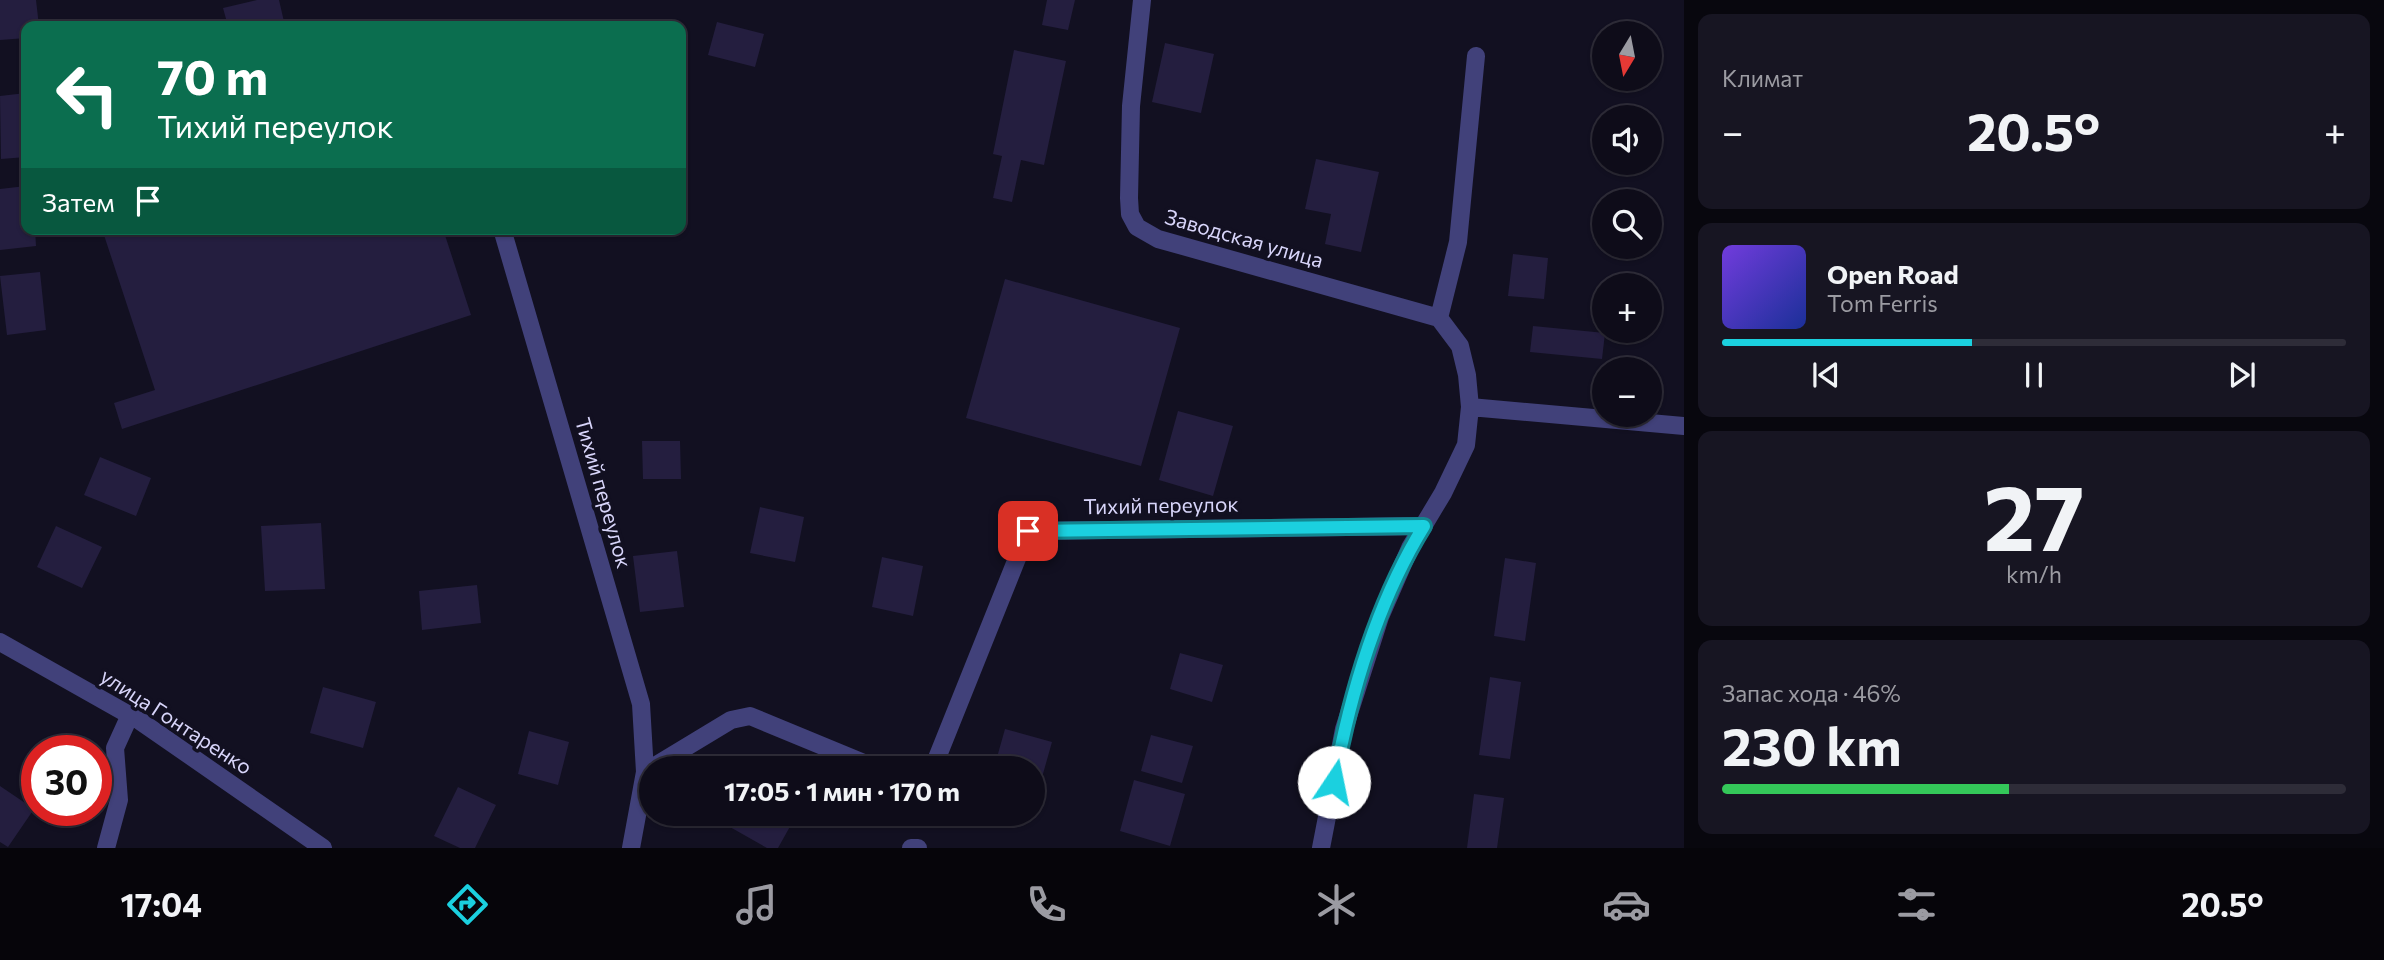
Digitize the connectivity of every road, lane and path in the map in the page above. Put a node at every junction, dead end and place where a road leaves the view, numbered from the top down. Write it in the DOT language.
graph roads {
  1 [pos="1142,0"];
  2 [pos="1476,56"];
  3 [pos="504,235"];
  4 [pos="1439,318"];
  5 [pos="1470,407"];
  6 [pos="1684,426"];
  7 [pos="1424,526"];
  8 [pos="0,642"];
  9 [pos="130,715"];
  10 [pos="644,756"];
  11 [pos="671,756"];
  12 [pos="847,756"];
  13 [pos="938,756"];
  14 [pos="639,805"];
  15 [pos="1320,844"];
  16 [pos="106,848"];
  17 [pos="323,848"];
  18 [pos="631,848"];
  19 [pos="911,848"];
  20 [pos="918,848"];
  1 -- 4 [label="street, Заводская улица"];
  2 -- 4 [label="street"];
  3 -- 10 [label="street, Тихий переулок"];
  4 -- 5 [label="street"];
  5 -- 6 [label="street"];
  5 -- 7 [label="street"];
  7 -- 13 [label="street, Тихий переулок"];
  7 -- 15 [label="street"];
  8 -- 9 [label="street, улица Гонтаренко"];
  9 -- 16 [label="street"];
  9 -- 17 [label="street, улица Гонтаренко"];
  11 -- 12 [label="street"];
  14 -- 18 [label="street, Тихий переулок"];
  19 -- 20 [label="street"];
}
